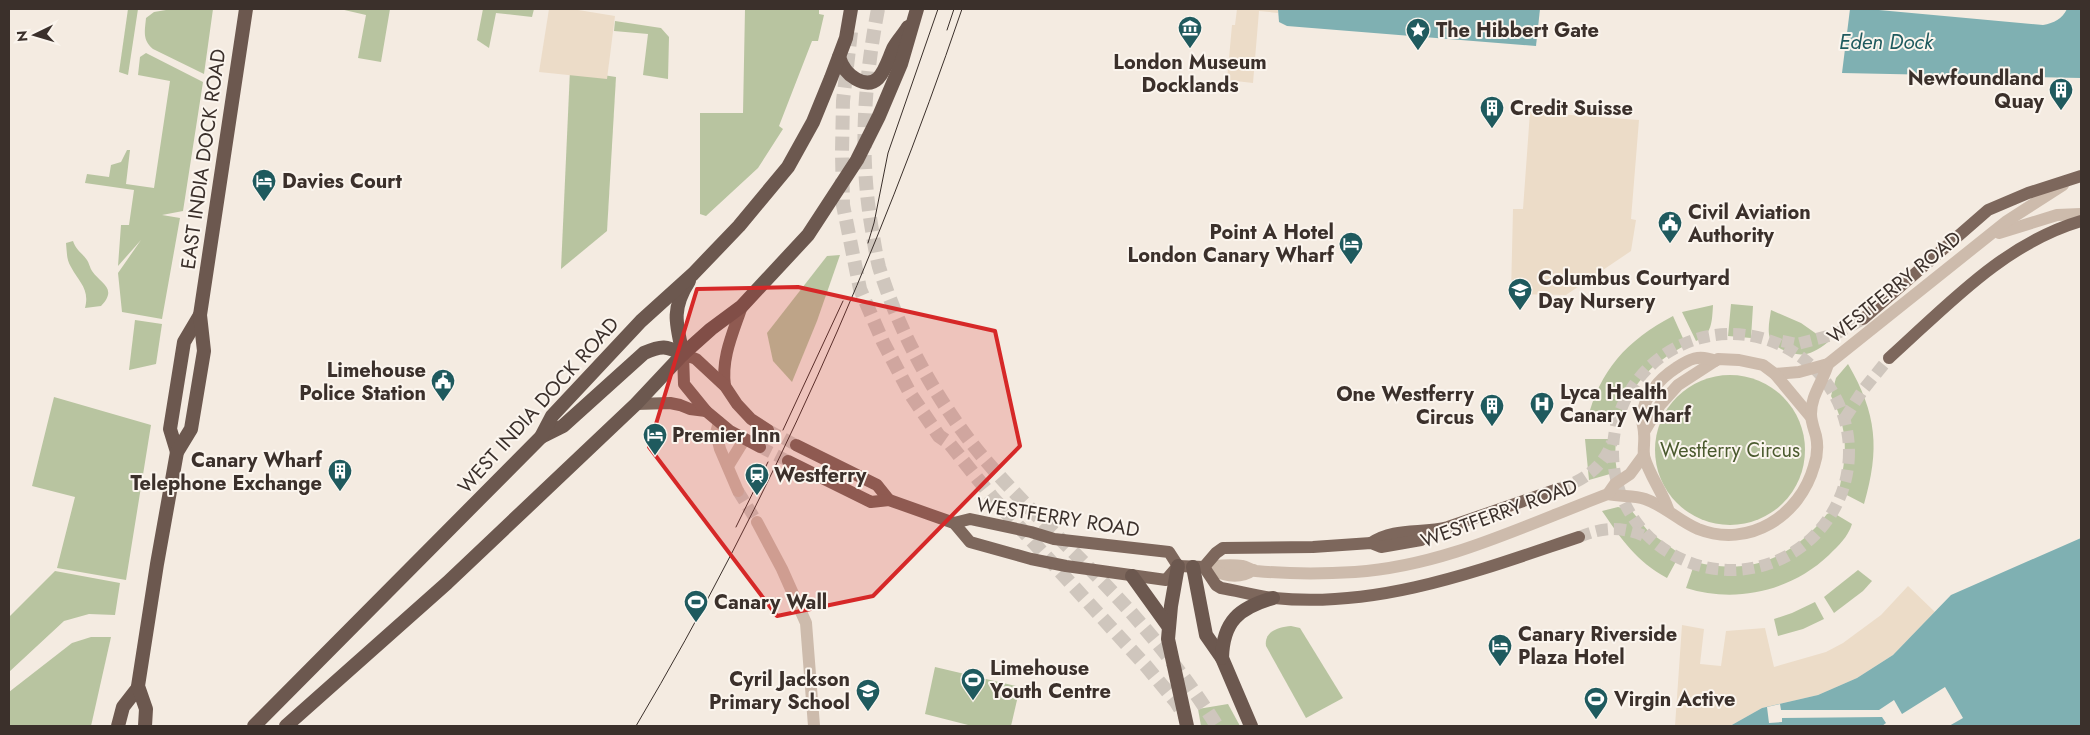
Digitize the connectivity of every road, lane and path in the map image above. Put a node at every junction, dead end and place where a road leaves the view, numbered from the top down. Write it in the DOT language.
graph roads {
  1 [pos="246,9"];
  2 [pos="851,9"];
  3 [pos="915,15"];
  4 [pos="839,57"];
  5 [pos="2077,178"];
  6 [pos="2081,214"];
  7 [pos="2081,221"];
  8 [pos="1984,240"];
  9 [pos="693,274"];
  10 [pos="742,306"];
  11 [pos="200,315"];
  12 [pos="1863,319"];
  13 [pos="683,354"];
  14 [pos="1889,358"];
  15 [pos="1828,364"];
  16 [pos="1775,374"];
  17 [pos="725,386"];
  18 [pos="636,404"];
  19 [pos="706,411"];
  20 [pos="1810,416"];
  21 [pos="719,422"];
  22 [pos="768,430"];
  23 [pos="541,437"];
  24 [pos="744,440"];
  25 [pos="796,445"];
  26 [pos="760,447"];
  27 [pos="177,452"];
  28 [pos="1644,455"];
  29 [pos="788,461"];
  30 [pos="728,466"];
  31 [pos="1558,489"];
  32 [pos="738,491"];
  33 [pos="1608,494"];
  34 [pos="889,500"];
  35 [pos="1668,509"];
  36 [pos="757,522"];
  37 [pos="954,523"];
  38 [pos="1578,537"];
  39 [pos="1178,566"];
  40 [pos="1199,567"];
  41 [pos="1132,576"];
  42 [pos="1273,598"];
  43 [pos="1168,626"];
  44 [pos="1222,658"];
  45 [pos="137,690"];
  46 [pos="118,726"];
  47 [pos="145,726"];
  48 [pos="254,726"];
  49 [pos="286,726"];
  50 [pos="814,726"];
  51 [pos="1187,726"];
  52 [pos="1251,726"];
  1 -- 11 [label="highway, EAST INDIA DOCK ROAD"];
  2 -- 4 [label="highway, WEST INDIA DOCK ROAD"];
  3 -- 4 [label="highway"];
  3 -- 10 [label="highway"];
  4 -- 9 [label="highway, WEST INDIA DOCK ROAD"];
  5 -- 8 [label="street, WESTFERRY ROAD"];
  5 -- 12 [label="main road, WESTFERRY ROAD"];
  6 -- 8 [label="street, WESTFERRY ROAD"];
  7 -- 14 [label="main road"];
  8 -- 15 [label="street, WESTFERRY ROAD"];
  9 -- 13 [label="highway"];
  9 -- 23 [label="highway, WEST INDIA DOCK ROAD"];
  10 -- 13 [label="highway"];
  10 -- 17 [label="main road"];
  11 -- 27 [label="highway, EAST INDIA DOCK ROAD"];
  11 -- 27 [label="highway, EAST INDIA DOCK ROAD"];
  13 -- 17 [label="main road"];
  13 -- 18 [label="highway"];
  13 -- 19 [label="main road"];
  13 -- 23 [label="highway"];
  15 -- 16 [label="street, WESTFERRY ROAD"];
  15 -- 20 [label="street, WESTFERRY ROAD"];
  16 -- 20 [label="street"];
  16 -- 28 [label="street"];
  17 -- 22 [label="main road"];
  18 -- 19 [label="main road"];
  18 -- 49 [label="highway"];
  19 -- 21 [label="main road"];
  20 -- 35 [label="street"];
  21 -- 24 [label="main road"];
  21 -- 30 [label="street"];
  23 -- 48 [label="highway, WEST INDIA DOCK ROAD"];
  24 -- 26 [label="main road"];
  24 -- 30 [label="street"];
  25 -- 34 [label="main road, WESTFERRY ROAD"];
  27 -- 45 [label="highway, EAST INDIA DOCK ROAD"];
  28 -- 33 [label="street, WESTFERRY ROAD"];
  28 -- 35 [label="street"];
  29 -- 34 [label="main road, WESTFERRY ROAD"];
  30 -- 32 [label="street"];
  31 -- 40 [label="main road, WESTFERRY ROAD"];
  33 -- 35 [label="street, WESTFERRY ROAD"];
  33 -- 40 [label="street, WESTFERRY ROAD"];
  34 -- 37 [label="main road, WESTFERRY ROAD"];
  36 -- 50 [label="street"];
  37 -- 39 [label="main road, WESTFERRY ROAD"];
  37 -- 41 [label="main road, WESTFERRY ROAD"];
  38 -- 42 [label="main road"];
  39 -- 40 [label="main road, WESTFERRY ROAD"];
  39 -- 41 [label="main road, WESTFERRY ROAD"];
  39 -- 43 [label="highway"];
  40 -- 42 [label="main road"];
  40 -- 44 [label="highway"];
  41 -- 43 [label="highway"];
  42 -- 44 [label="highway"];
  43 -- 51 [label="highway"];
  44 -- 52 [label="highway"];
  45 -- 46 [label="highway, EAST INDIA DOCK ROAD"];
  45 -- 47 [label="highway, EAST INDIA DOCK ROAD"];
}
